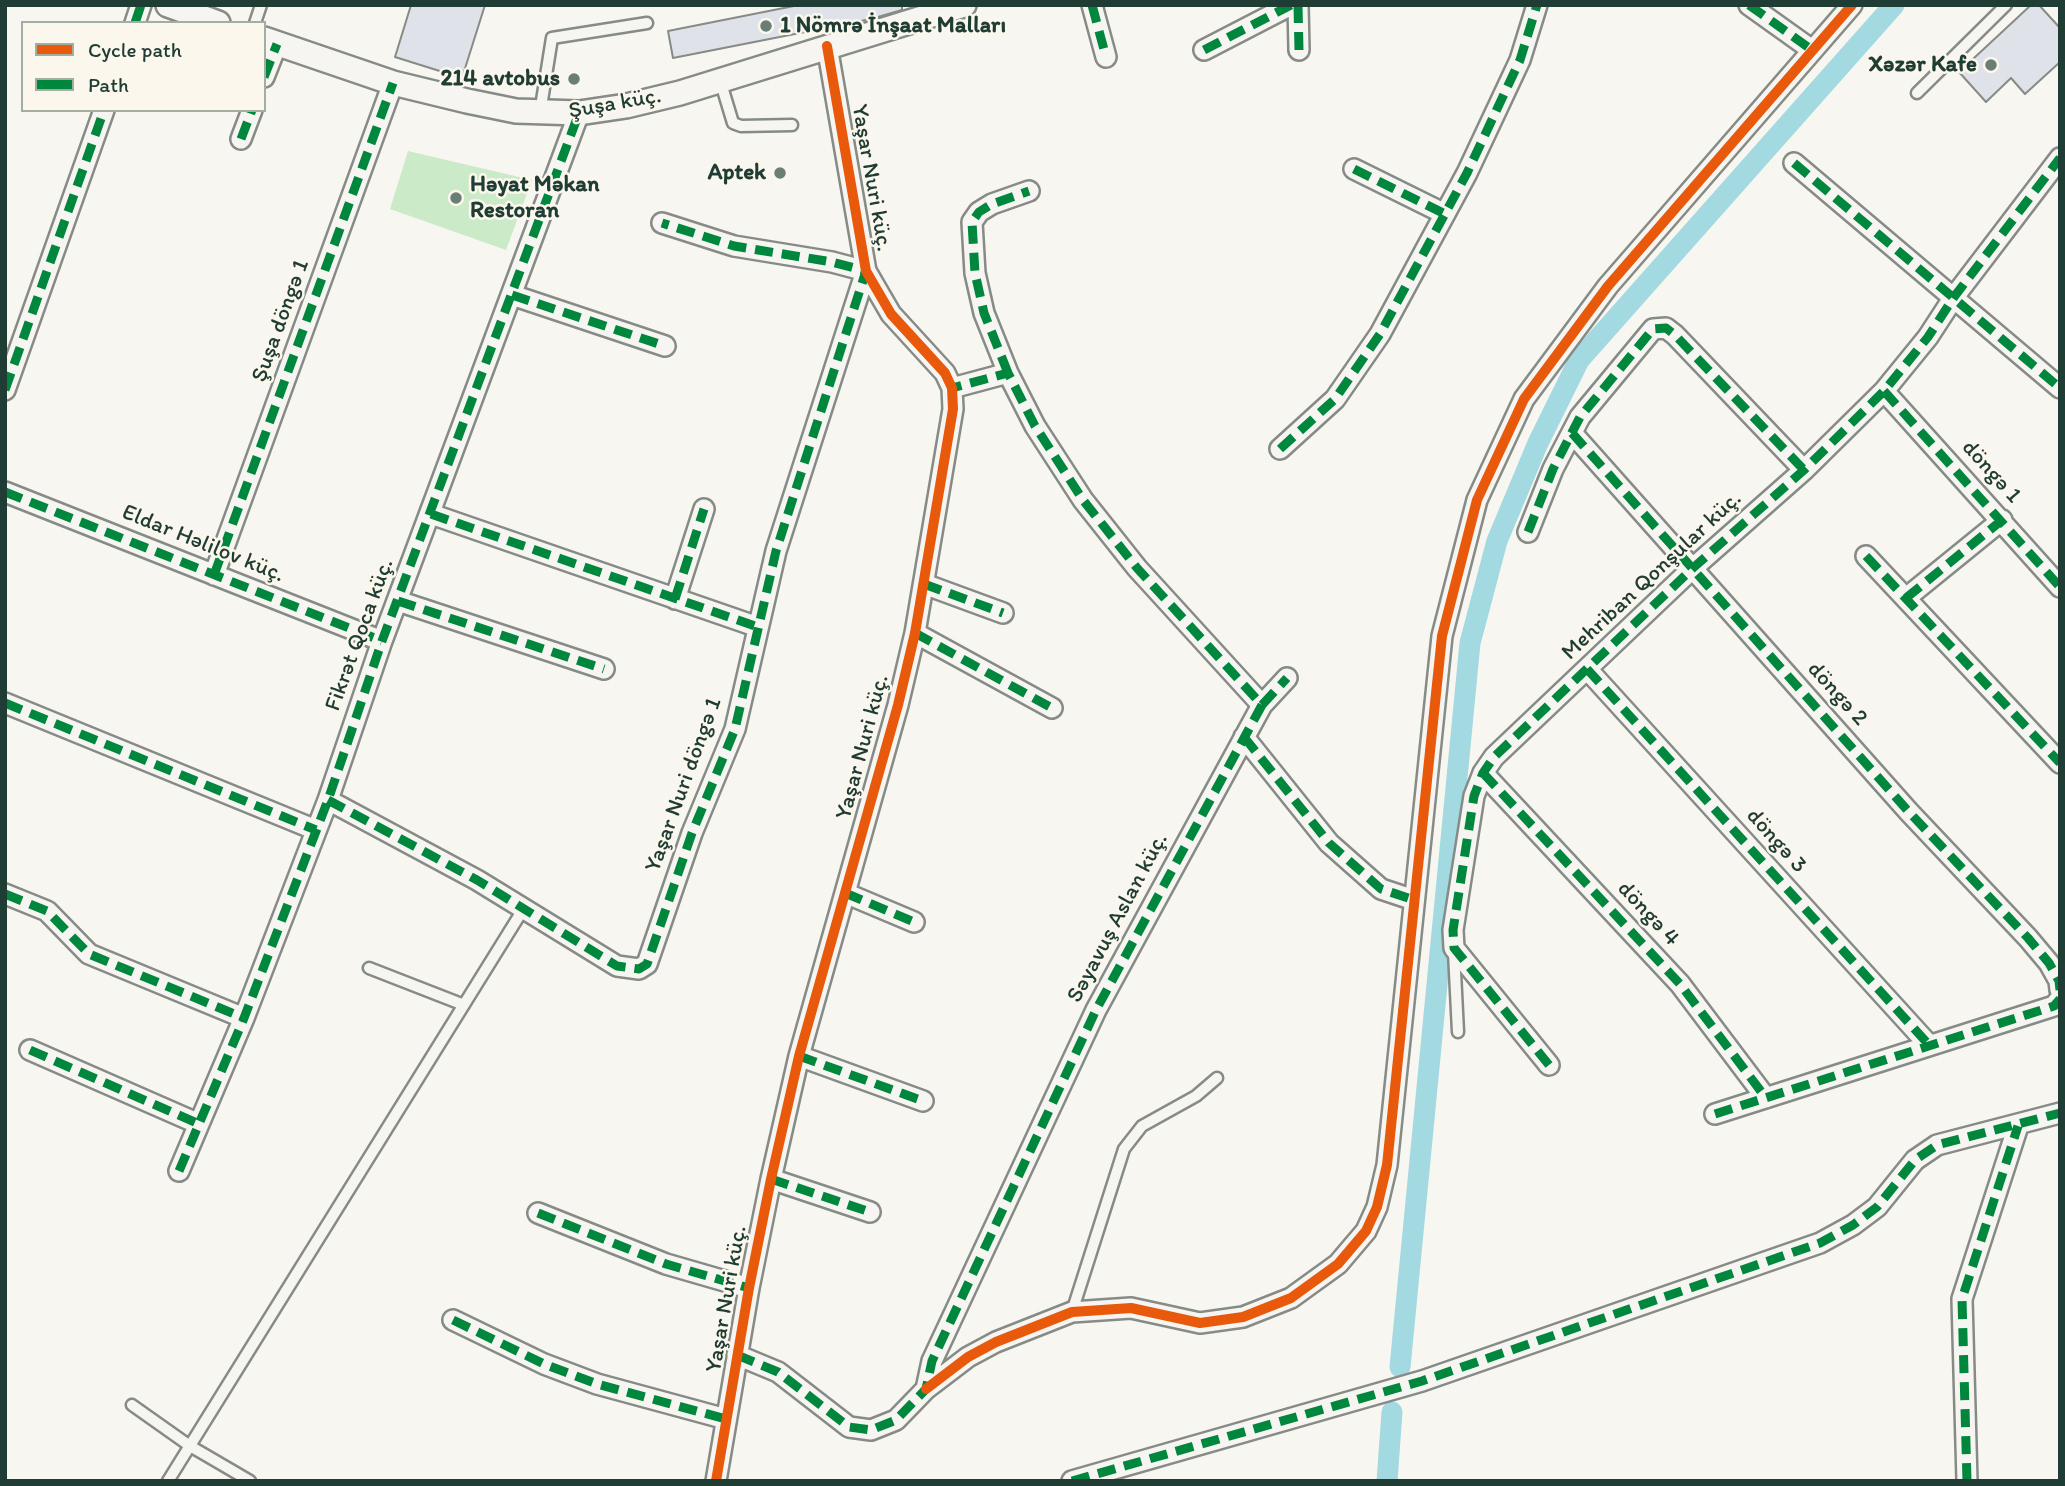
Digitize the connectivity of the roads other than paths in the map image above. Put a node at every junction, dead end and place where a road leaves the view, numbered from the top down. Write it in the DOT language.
graph roads {
  1 [pos="170,5"];
  2 [pos="964,5"];
  3 [pos="1092,5"];
  4 [pos="1291,5"];
  5 [pos="1298,5"];
  6 [pos="1537,5"];
  7 [pos="1748,5"];
  8 [pos="1852,5"];
  9 [pos="2006,5"];
  10 [pos="213,21"];
  11 [pos="647,23"];
  12 [pos="271,41"];
  13 [pos="827,46"];
  14 [pos="1204,50"];
  15 [pos="1299,50"];
  16 [pos="1812,50"];
  17 [pos="1107,57"];
  18 [pos="266,67"];
  19 [pos="720,80"];
  20 [pos="393,83"];
  21 [pos="1917,93"];
  22 [pos="103,112"];
  23 [pos="251,112"];
  24 [pos="540,113"];
  25 [pos="579,113"];
  26 [pos="792,125"];
  27 [pos="241,139"];
  28 [pos="2060,158"];
  29 [pos="1794,163"];
  30 [pos="1354,169"];
  31 [pos="1029,191"];
  32 [pos="1445,214"];
  33 [pos="662,223"];
  34 [pos="866,271"];
  35 [pos="512,295"];
  36 [pos="1954,297"];
  37 [pos="665,346"];
  38 [pos="1008,373"];
  39 [pos="952,388"];
  40 [pos="2060,388"];
  41 [pos="5,390"];
  42 [pos="1884,391"];
  43 [pos="1572,433"];
  44 [pos="1280,449"];
  45 [pos="1804,470"];
  46 [pos="5,492"];
  47 [pos="704,509"];
  48 [pos="431,514"];
  49 [pos="2002,520"];
  50 [pos="1528,532"];
  51 [pos="1866,555"];
  52 [pos="1693,568"];
  53 [pos="214,576"];
  54 [pos="924,584"];
  55 [pos="2060,587"];
  56 [pos="1906,598"];
  57 [pos="675,599"];
  58 [pos="398,601"];
  59 [pos="1003,613"];
  60 [pos="758,627"];
  61 [pos="915,633"];
  62 [pos="382,642"];
  63 [pos="604,669"];
  64 [pos="1587,669"];
  65 [pos="1286,678"];
  66 [pos="5,703"];
  67 [pos="1262,705"];
  68 [pos="1052,708"];
  69 [pos="1244,737"];
  70 [pos="2060,763"];
  71 [pos="1483,773"];
  72 [pos="328,800"];
  73 [pos="316,830"];
  74 [pos="845,893"];
  75 [pos="7,899"];
  76 [pos="1414,900"];
  77 [pos="524,908"];
  78 [pos="914,922"];
  79 [pos="1454,948"];
  80 [pos="369,968"];
  81 [pos="2060,990"];
  82 [pos="2060,999"];
  83 [pos="464,1005"];
  84 [pos="244,1018"];
  85 [pos="1458,1032"];
  86 [pos="1928,1045"];
  87 [pos="30,1050"];
  88 [pos="799,1056"];
  89 [pos="1549,1065"];
  90 [pos="1217,1078"];
  91 [pos="1766,1098"];
  92 [pos="923,1101"];
  93 [pos="2060,1113"];
  94 [pos="1715,1114"];
  95 [pos="199,1124"];
  96 [pos="2018,1126"];
  97 [pos="179,1171"];
  98 [pos="771,1178"];
  99 [pos="870,1212"];
  100 [pos="538,1213"];
  101 [pos="749,1287"];
  102 [pos="1072,1312"];
  103 [pos="453,1320"];
  104 [pos="737,1355"];
  105 [pos="926,1389"];
  106 [pos="132,1405"];
  107 [pos="726,1419"];
  108 [pos="190,1446"];
  109 [pos="168,1481"];
  110 [pos="250,1481"];
  111 [pos="716,1481"];
  112 [pos="1072,1481"];
  113 [pos="1967,1481"];
  1 -- 10 [label="street"];
  2 -- 13 [label="street, Şuşa küç."];
  3 -- 17 [label="street"];
  4 -- 14 [label="street"];
  5 -- 15 [label="street"];
  6 -- 32 [label="street"];
  7 -- 16 [label="street"];
  8 -- 16 [label="street"];
  9 -- 21 [label="lane"];
  11 -- 24 [label="lane"];
  12 -- 18 [label="street"];
  12 -- 20 [label="street, Şuşa küç."];
  13 -- 19 [label="street, Şuşa küç."];
  13 -- 34 [label="street, Yaşar Nuri küç."];
  16 -- 76 [label="street"];
  19 -- 25 [label="street, Şuşa küç."];
  19 -- 26 [label="lane"];
  20 -- 24 [label="street, Şuşa küç."];
  20 -- 53 [label="street, Şuşa döngə 1"];
  22 -- 41 [label="street"];
  23 -- 27 [label="street"];
  24 -- 25 [label="street, Şuşa küç."];
  25 -- 35 [label="street, Fikrət Qoca küç."];
  28 -- 36 [label="street, Mehriban Qonşular küç."];
  29 -- 36 [label="street"];
  30 -- 32 [label="street"];
  31 -- 38 [label="street"];
  32 -- 44 [label="street"];
  33 -- 34 [label="street"];
  34 -- 39 [label="street, Yaşar Nuri küç."];
  34 -- 60 [label="street, Yaşar Nuri döngə 1"];
  35 -- 37 [label="street"];
  35 -- 48 [label="street, Fikrət Qoca küç."];
  36 -- 40 [label="street"];
  36 -- 42 [label="street, Mehriban Qonşular küç."];
  38 -- 39 [label="street"];
  38 -- 67 [label="street"];
  39 -- 54 [label="street, Yaşar Nuri küç."];
  42 -- 45 [label="street, Mehriban Qonşular küç."];
  42 -- 49 [label="street, döngə 1"];
  43 -- 45 [label="street"];
  43 -- 50 [label="street"];
  43 -- 52 [label="street, döngə 2"];
  45 -- 52 [label="street, Mehriban Qonşular küç."];
  46 -- 53 [label="street, Eldar Həlilov küç."];
  47 -- 57 [label="street"];
  48 -- 57 [label="street"];
  48 -- 58 [label="street, Fikrət Qoca küç."];
  49 -- 55 [label="street, döngə 1"];
  49 -- 56 [label="street"];
  51 -- 56 [label="street"];
  52 -- 64 [label="street, Mehriban Qonşular küç."];
  52 -- 81 [label="street, döngə 2"];
  53 -- 62 [label="street, Eldar Həlilov küç."];
  54 -- 59 [label="street"];
  54 -- 61 [label="street, Yaşar Nuri küç."];
  56 -- 70 [label="street"];
  57 -- 60 [label="street"];
  58 -- 62 [label="street, Fikrət Qoca küç."];
  58 -- 63 [label="street"];
  60 -- 77 [label="street, Yaşar Nuri döngə 1"];
  61 -- 68 [label="street"];
  61 -- 74 [label="street, Yaşar Nuri küç."];
  62 -- 72 [label="street, Fikrət Qoca küç."];
  64 -- 71 [label="street, Mehriban Qonşular küç."];
  64 -- 86 [label="street, döngə 3"];
  65 -- 67 [label="street, Səyavuş Aslan küç."];
  66 -- 73 [label="street"];
  67 -- 69 [label="street, Səyavuş Aslan küç."];
  69 -- 76 [label="street"];
  69 -- 105 [label="street, Səyavuş Aslan küç."];
  71 -- 79 [label="street, Mehriban Qonşular küç."];
  71 -- 91 [label="street, döngə 4"];
  72 -- 73 [label="street, Fikrət Qoca küç."];
  72 -- 77 [label="street, Yaşar Nuri döngə 1"];
  73 -- 84 [label="street, Fikrət Qoca küç."];
  74 -- 78 [label="street"];
  74 -- 88 [label="street, Yaşar Nuri küç."];
  75 -- 84 [label="street"];
  76 -- 102 [label="street"];
  77 -- 83 [label="lane"];
  79 -- 85 [label="lane"];
  79 -- 89 [label="street"];
  80 -- 83 [label="lane"];
  82 -- 86 [label="street"];
  83 -- 108 [label="lane"];
  84 -- 95 [label="street, Fikrət Qoca küç."];
  86 -- 91 [label="street"];
  87 -- 95 [label="street"];
  88 -- 92 [label="street"];
  88 -- 98 [label="street, Yaşar Nuri küç."];
  90 -- 102 [label="lane"];
  91 -- 94 [label="street"];
  93 -- 96 [label="street"];
  95 -- 97 [label="street, Fikrət Qoca küç."];
  96 -- 112 [label="street"];
  96 -- 113 [label="street"];
  98 -- 99 [label="street"];
  98 -- 101 [label="street, Yaşar Nuri küç."];
  100 -- 101 [label="street"];
  101 -- 104 [label="street, Yaşar Nuri küç."];
  102 -- 105 [label="street"];
  103 -- 107 [label="street"];
  104 -- 105 [label="street, Səyavuş Aslan küç."];
  104 -- 107 [label="street, Yaşar Nuri küç."];
  106 -- 108 [label="lane"];
  107 -- 111 [label="street, Yaşar Nuri küç."];
  108 -- 109 [label="lane"];
  108 -- 110 [label="lane"];
}
